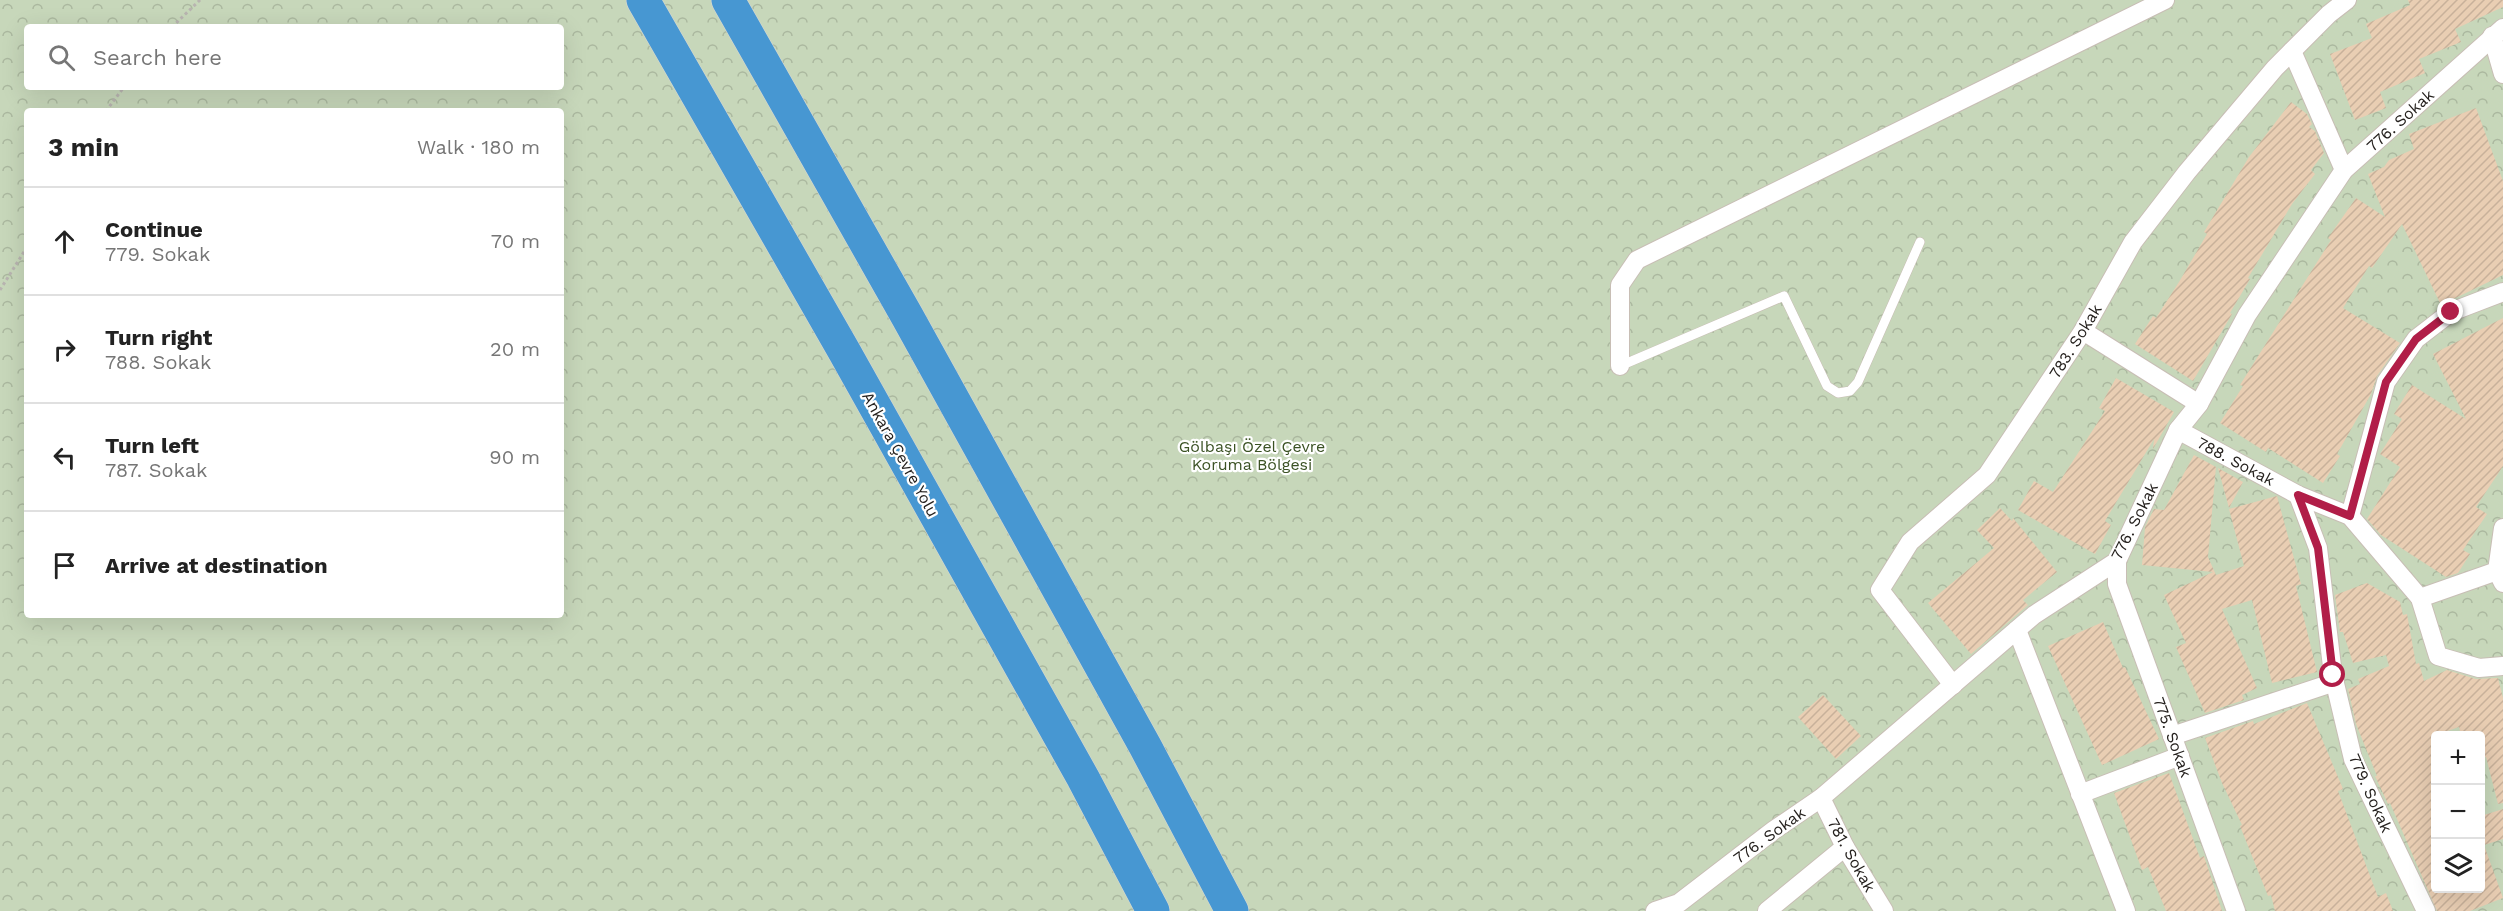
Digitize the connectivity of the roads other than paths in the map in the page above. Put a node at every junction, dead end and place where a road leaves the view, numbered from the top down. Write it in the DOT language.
graph roads {
  1 [pos="643,0"];
  2 [pos="728,0"];
  3 [pos="2165,0"];
  4 [pos="2347,0"];
  5 [pos="2498,32"];
  6 [pos="2292,51"];
  7 [pos="2503,74"];
  8 [pos="2344,170"];
  9 [pos="1920,242"];
  10 [pos="2503,292"];
  11 [pos="2083,331"];
  12 [pos="1620,366"];
  13 [pos="2199,404"];
  14 [pos="2178,430"];
  15 [pos="2298,495"];
  16 [pos="2350,516"];
  17 [pos="2503,528"];
  18 [pos="2117,561"];
  19 [pos="2500,577"];
  20 [pos="2420,598"];
  21 [pos="2017,630"];
  22 [pos="2503,666"];
  23 [pos="2335,682"];
  24 [pos="1953,685"];
  25 [pos="2172,736"];
  26 [pos="2180,756"];
  27 [pos="2080,794"];
  28 [pos="1821,798"];
  29 [pos="1845,847"];
  30 [pos="1153,911"];
  31 [pos="1232,911"];
  32 [pos="1655,911"];
  33 [pos="1767,911"];
  34 [pos="1884,911"];
  35 [pos="2126,911"];
  36 [pos="2236,911"];
  37 [pos="2426,911"];
  1 -- 30 [label="highway, Ankara Çevre Yolu"];
  2 -- 31 [label="highway"];
  3 -- 12 [label="street"];
  4 -- 6 [label="street, 783. Sokak"];
  5 -- 7 [label="street"];
  5 -- 8 [label="street, 776. Sokak"];
  6 -- 8 [label="street"];
  6 -- 11 [label="street, 783. Sokak"];
  8 -- 13 [label="street, 776. Sokak"];
  9 -- 12 [label="lane"];
  10 -- 16 [label="street"];
  11 -- 13 [label="street"];
  11 -- 24 [label="street, 783. Sokak"];
  13 -- 14 [label="street, 776. Sokak"];
  14 -- 15 [label="street, 788. Sokak"];
  14 -- 18 [label="street, 776. Sokak"];
  15 -- 16 [label="street, 788. Sokak"];
  15 -- 23 [label="street, 779. Sokak"];
  16 -- 20 [label="street, 788. Sokak"];
  17 -- 19 [label="street"];
  18 -- 21 [label="street, 776. Sokak"];
  18 -- 25 [label="street, 775. Sokak"];
  19 -- 20 [label="street"];
  20 -- 22 [label="street"];
  21 -- 24 [label="street, 776. Sokak"];
  21 -- 27 [label="street"];
  23 -- 25 [label="street"];
  23 -- 37 [label="street, 779. Sokak"];
  24 -- 28 [label="street, 776. Sokak"];
  25 -- 26 [label="street, 775. Sokak"];
  26 -- 27 [label="street"];
  26 -- 36 [label="street, 775. Sokak"];
  27 -- 35 [label="street"];
  28 -- 29 [label="street, 781. Sokak"];
  28 -- 32 [label="street, 776. Sokak"];
  29 -- 33 [label="street"];
  29 -- 34 [label="street, 781. Sokak"];
}
